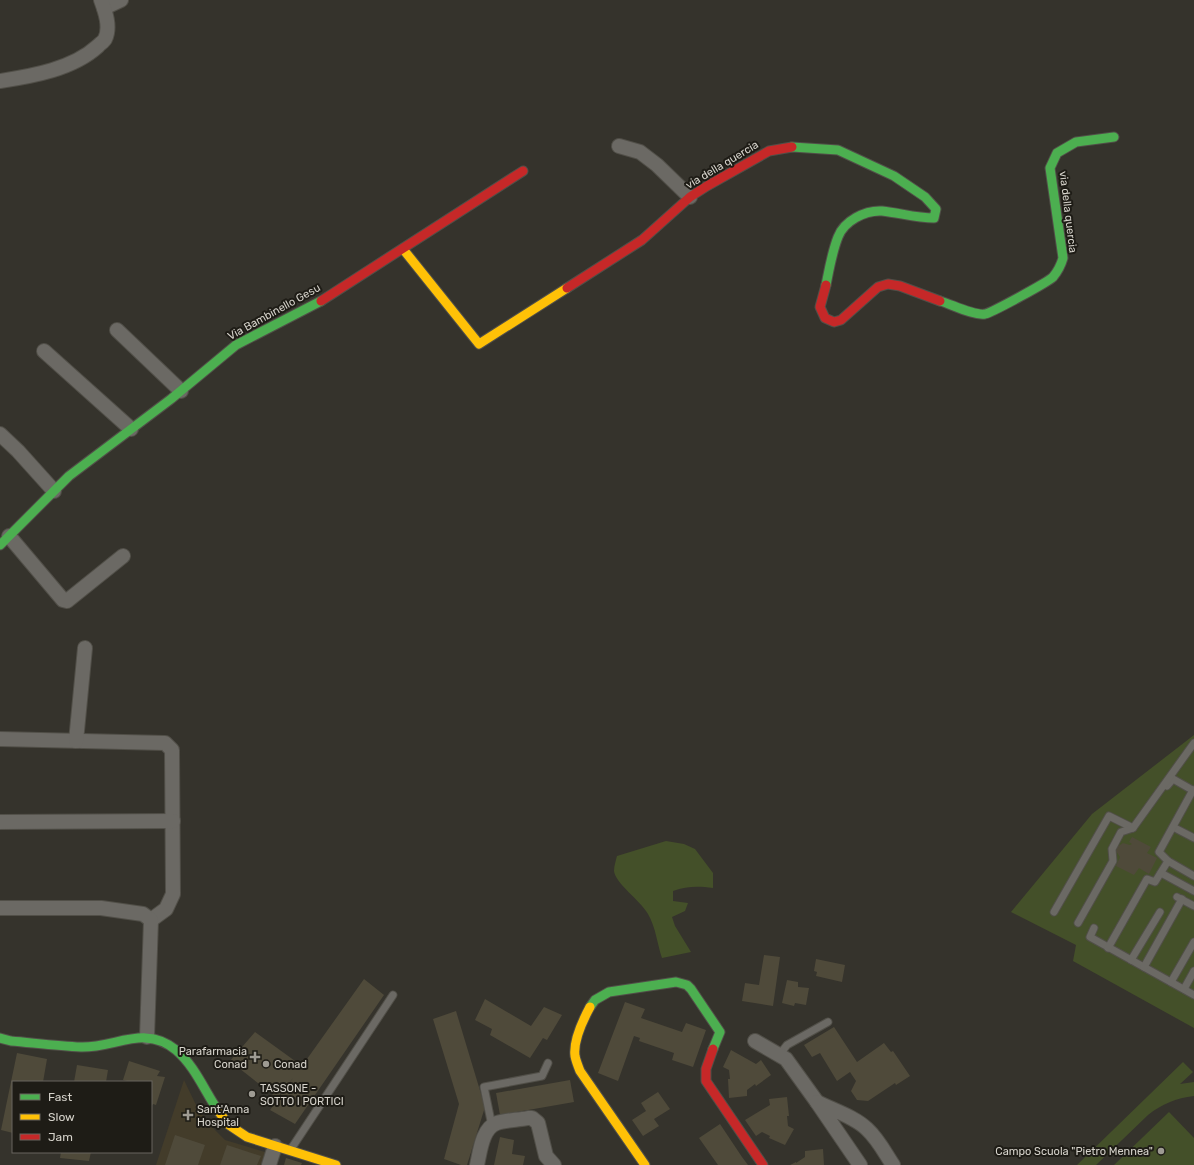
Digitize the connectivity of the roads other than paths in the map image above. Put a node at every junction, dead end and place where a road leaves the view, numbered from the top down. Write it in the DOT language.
graph roads {
  1 [pos="121,0"];
  2 [pos="103,4"];
  3 [pos="0,80"];
  4 [pos="1114,137"];
  5 [pos="619,146"];
  6 [pos="523,171"];
  7 [pos="690,197"];
  8 [pos="403,249"];
  9 [pos="117,330"];
  10 [pos="44,351"];
  11 [pos="181,391"];
  12 [pos="131,429"];
  13 [pos="0,434"];
  14 [pos="54,491"];
  15 [pos="4,540"];
  16 [pos="123,556"];
  17 [pos="85,648"];
  18 [pos="0,739"];
  19 [pos="76,741"];
  20 [pos="1194,743"];
  21 [pos="1194,790"];
  22 [pos="1150,804"];
  23 [pos="173,821"];
  24 [pos="0,822"];
  25 [pos="1173,827"];
  26 [pos="1133,828"];
  27 [pos="1194,838"];
  28 [pos="1168,861"];
  29 [pos="1161,873"];
  30 [pos="1194,876"];
  31 [pos="1194,891"];
  32 [pos="1194,906"];
  33 [pos="0,908"];
  34 [pos="1054,912"];
  35 [pos="1160,912"];
  36 [pos="151,920"];
  37 [pos="1078,923"];
  38 [pos="1094,928"];
  39 [pos="1194,942"];
  40 [pos="1108,948"];
  41 [pos="1131,960"];
  42 [pos="1144,967"];
  43 [pos="1194,971"];
  44 [pos="1171,982"];
  45 [pos="1184,989"];
  46 [pos="393,995"];
  47 [pos="1194,995"];
  48 [pos="828,1022"];
  49 [pos="0,1038"];
  50 [pos="147,1038"];
  51 [pos="755,1041"];
  52 [pos="780,1054"];
  53 [pos="548,1063"];
  54 [pos="817,1102"];
  55 [pos="492,1126"];
  56 [pos="275,1146"];
  57 [pos="290,1151"];
  58 [pos="269,1165"];
  59 [pos="336,1165"];
  60 [pos="477,1165"];
  61 [pos="554,1165"];
  62 [pos="645,1165"];
  63 [pos="763,1165"];
  64 [pos="860,1165"];
  65 [pos="893,1165"];
  1 -- 2 [label="street"];
  2 -- 3 [label="street"];
  4 -- 7 [label="street, via della quercia"];
  5 -- 7 [label="street"];
  6 -- 8 [label="street, Via Bambinello Gesu"];
  7 -- 8 [label="street, via della quercia"];
  8 -- 11 [label="street, Via Bambinello Gesu"];
  9 -- 11 [label="street"];
  10 -- 12 [label="street"];
  11 -- 12 [label="street, Via Bambinello Gesu"];
  12 -- 14 [label="street, Via Bambinello Gesu"];
  13 -- 14 [label="street"];
  14 -- 15 [label="street, Via Bambinello Gesu"];
  15 -- 16 [label="street"];
  17 -- 19 [label="street"];
  18 -- 19 [label="street"];
  19 -- 23 [label="street"];
  20 -- 22 [label="lane"];
  21 -- 22 [label="lane"];
  21 -- 25 [label="lane"];
  22 -- 26 [label="lane"];
  23 -- 24 [label="street"];
  23 -- 36 [label="street"];
  25 -- 27 [label="lane"];
  25 -- 28 [label="lane"];
  26 -- 34 [label="lane"];
  26 -- 37 [label="lane"];
  28 -- 29 [label="lane"];
  28 -- 30 [label="lane"];
  29 -- 31 [label="lane"];
  29 -- 40 [label="lane"];
  32 -- 42 [label="lane"];
  33 -- 36 [label="street"];
  35 -- 41 [label="lane"];
  36 -- 50 [label="street"];
  38 -- 40 [label="lane"];
  39 -- 44 [label="lane"];
  40 -- 41 [label="lane"];
  41 -- 42 [label="lane"];
  42 -- 44 [label="lane"];
  43 -- 45 [label="lane"];
  44 -- 45 [label="lane"];
  45 -- 47 [label="lane"];
  46 -- 57 [label="lane"];
  48 -- 52 [label="lane"];
  49 -- 50 [label="street"];
  50 -- 56 [label="street"];
  51 -- 52 [label="street"];
  52 -- 54 [label="street"];
  53 -- 55 [label="lane"];
  54 -- 64 [label="street"];
  54 -- 65 [label="street"];
  55 -- 60 [label="street"];
  55 -- 61 [label="street"];
  56 -- 57 [label="street"];
  56 -- 58 [label="street"];
  57 -- 59 [label="street"];
  62 -- 63 [label="street"];
}
